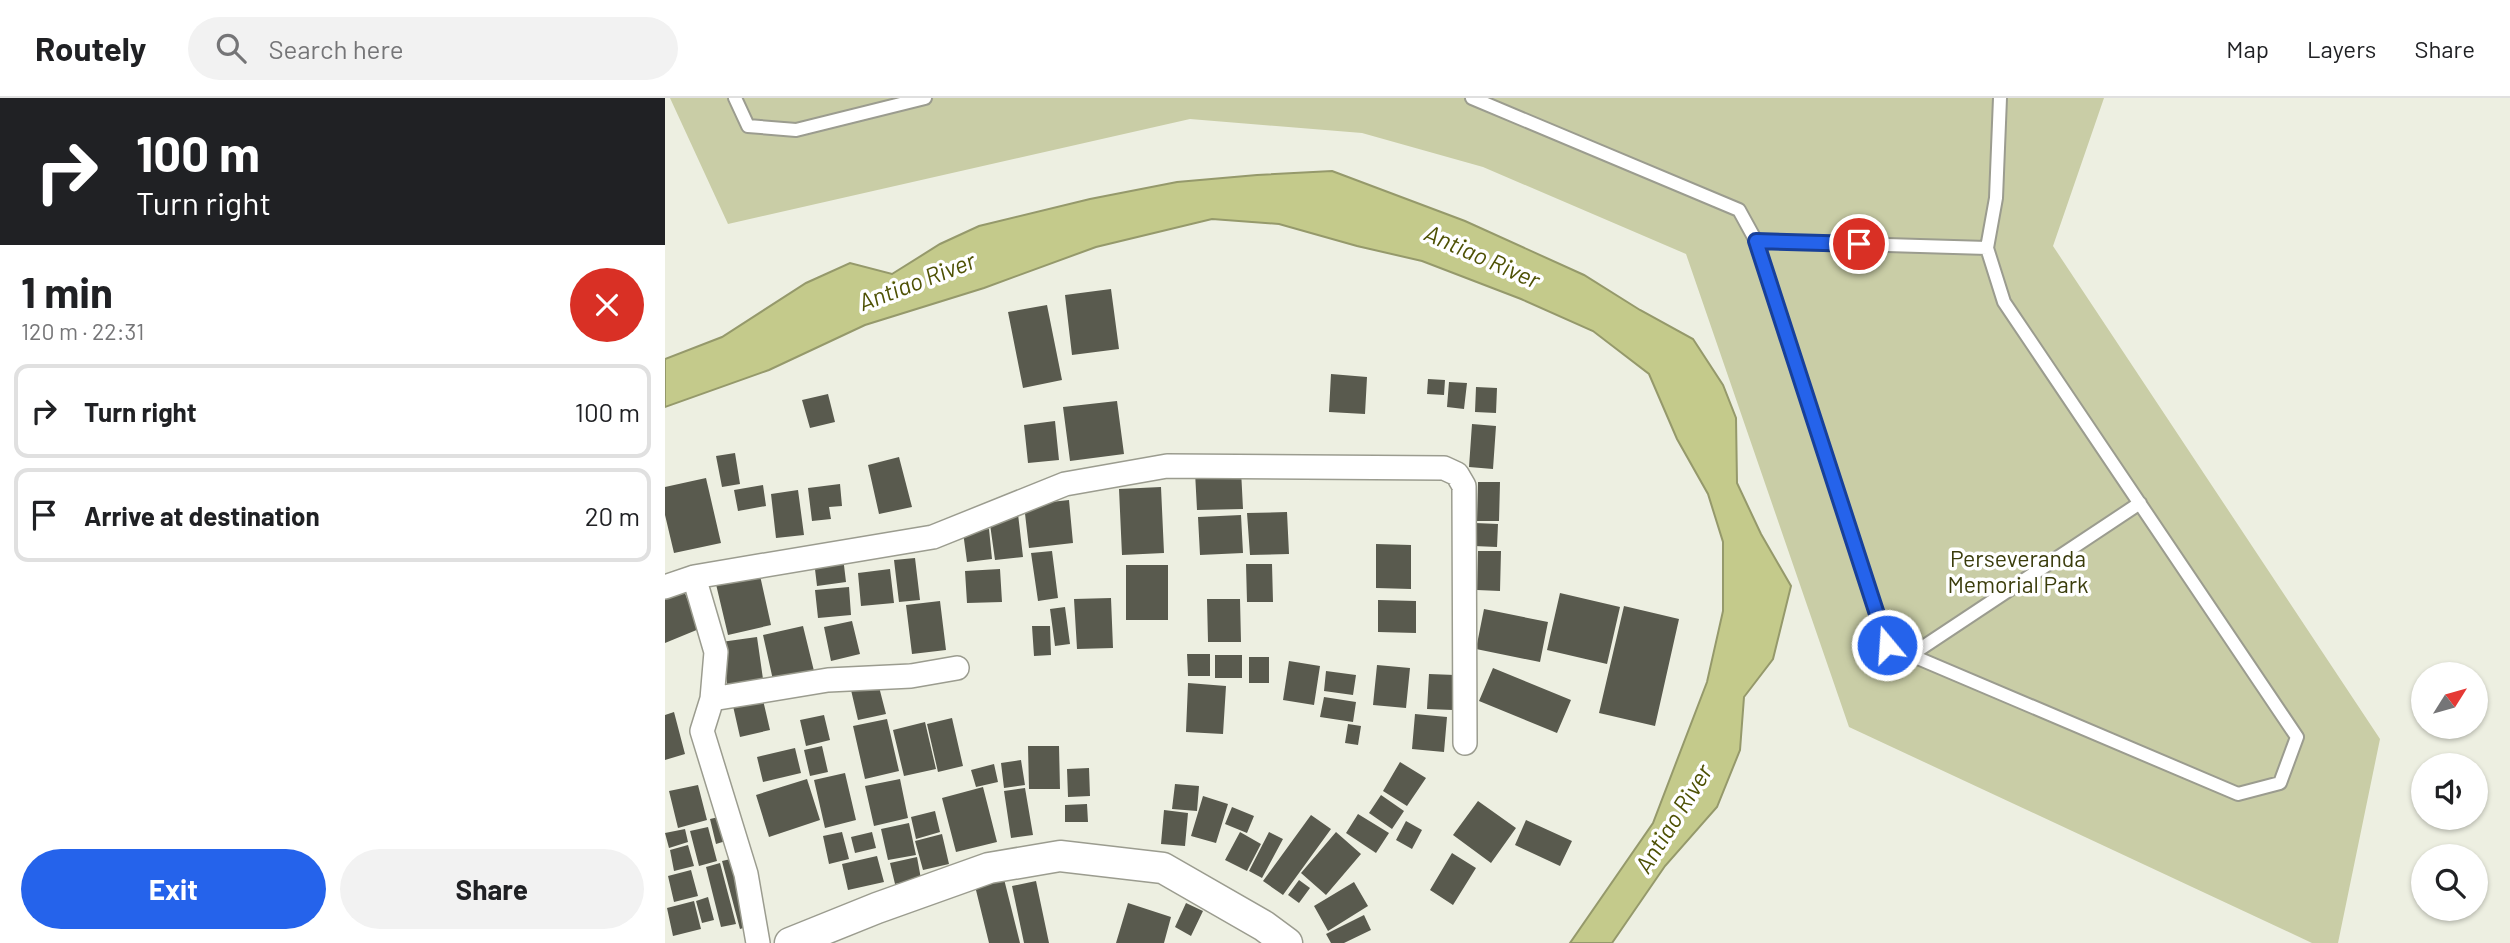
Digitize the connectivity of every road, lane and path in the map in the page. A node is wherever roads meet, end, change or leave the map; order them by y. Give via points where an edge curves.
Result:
1 (734, 98) edge
2 (923, 98) edge
3 (1472, 98) edge
4 (2000, 98) edge
5 (1756, 241) junction
6 (1987, 248) junction
7 (2140, 503) junction
8 (694, 577) junction
9 (665, 587) edge
10 (1910, 655) junction
11 (957, 668) dead end
12 (712, 699) junction
13 (1465, 743) dead end
14 (758, 943) edge
15 (790, 943) edge
16 (1287, 943) edge

1 - 2 lane via 748,125 796,130
3 - 5 lane via 1739,210
4 - 6 lane via 1996,198
5 - 6 lane
5 - 10 lane via 1887,645
6 - 7 lane via 2004,302
7 - 10 lane
7 - 10 lane via 2297,737 2280,783 2238,794
8 - 9 street
8 - 12 street via 716,652
8 - 13 street via 933,537 1065,484 1167,466 1444,468 1457,474 1464,486
11 - 12 street via 911,676 828,680
12 - 14 street via 702,731 746,874
15 - 16 street via 989,869 1060,856 1163,868

